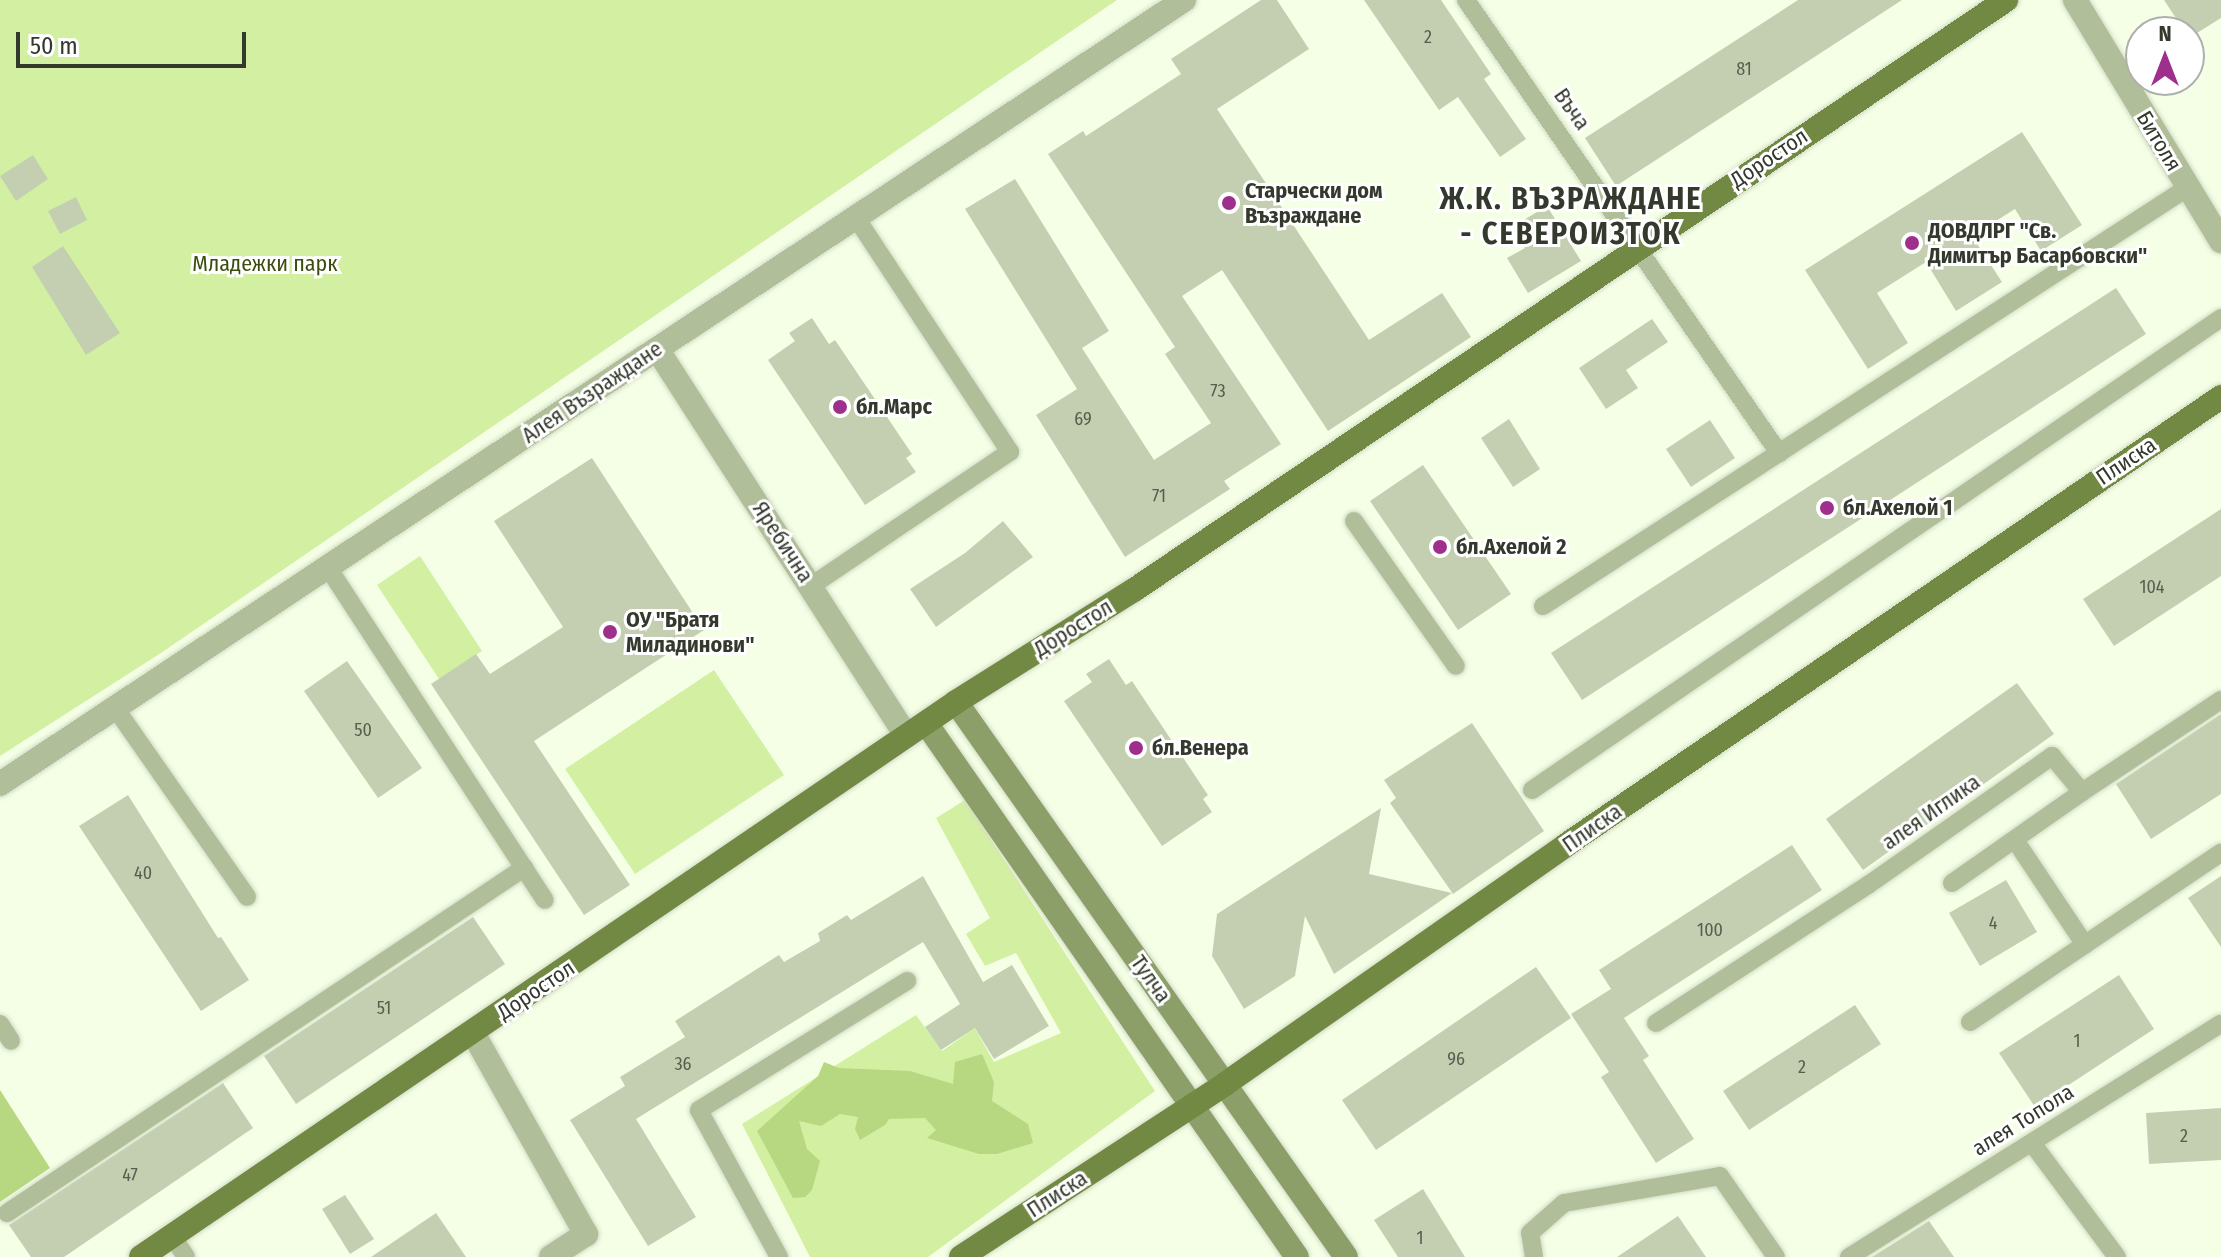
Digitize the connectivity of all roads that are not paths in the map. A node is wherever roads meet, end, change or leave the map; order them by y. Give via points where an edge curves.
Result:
1 (1184, 0) edge
2 (1466, 0) edge
3 (2006, 0) edge
4 (2075, 0) edge
5 (2187, 188) junction
6 (855, 216) junction
7 (2221, 241) edge
8 (1638, 246) junction
9 (2221, 318) edge
10 (657, 349) junction
11 (2221, 397) edge
12 (1779, 453) junction
13 (1354, 521) dead end
14 (329, 569) junction
15 (811, 586) junction
16 (1543, 606) dead end
17 (1456, 666) dead end
18 (2221, 700) edge
19 (956, 702) junction
20 (116, 709) junction
21 (916, 730) junction
22 (0, 784) edge
23 (1532, 790) dead end
24 (2082, 792) junction
25 (2015, 840) junction
26 (2221, 853) edge
27 (524, 868) junction
28 (1952, 883) dead end
29 (247, 897) dead end
30 (545, 900) dead end
31 (2085, 945) junction
32 (907, 981) dead end
33 (1970, 1022) dead end
34 (1656, 1023) dead end
35 (0, 1024) edge
36 (2221, 1024) edge
37 (473, 1033) junction
38 (11, 1041) dead end
39 (1225, 1084) junction
40 (1193, 1104) junction
41 (2032, 1143) junction
42 (7, 1213) dead end
43 (172, 1236) junction
44 (141, 1257) edge
45 (186, 1257) edge
46 (551, 1257) edge
47 (779, 1257) edge
48 (961, 1257) edge
49 (1297, 1257) edge
50 (1346, 1257) edge
51 (1534, 1257) edge
52 (1776, 1257) edge
53 (1849, 1257) edge
54 (2117, 1257) edge

1 - 6 street, Алея Възраждане
2 - 8 lane, Въча
3 - 8 main road, Доростол
4 - 5 street, Битоля
5 - 7 street, Битоля
5 - 12 lane
6 - 10 street, Алея Възраждане
6 - 15 lane via 1010,452
8 - 12 lane, Въча
8 - 19 main road, Доростол via 1134,590
9 - 23 lane
10 - 14 street, Алея Възраждане
10 - 15 street, Яребична
11 - 39 main road, Плиска
12 - 16 lane
13 - 17 lane
14 - 20 street, Алея Възраждане
14 - 27 lane
15 - 21 street, Яребична
18 - 24 lane
19 - 21 main road, Доростол
19 - 39 main road, Тулча
20 - 22 street, Алея Възраждане
20 - 29 lane
21 - 37 main road, Доростол
21 - 40 main road, Тулча
24 - 25 lane
24 - 34 lane, алея Иглика via 2052,756 1868,885
25 - 28 lane
25 - 31 lane
26 - 31 lane
27 - 30 lane
27 - 42 lane
31 - 33 lane
32 - 47 lane via 699,1110
35 - 38 lane
36 - 41 lane, алея Топола
37 - 43 main road, Доростол
37 - 46 street via 586,1234
39 - 40 main road, Плиска
39 - 50 main road, Тулча
40 - 48 main road, Плиска
40 - 49 main road, Тулча
41 - 53 lane, алея Топола
41 - 54 lane
43 - 44 main road, Доростол
43 - 45 lane
51 - 52 lane via 1530,1233 1564,1203 1720,1176

